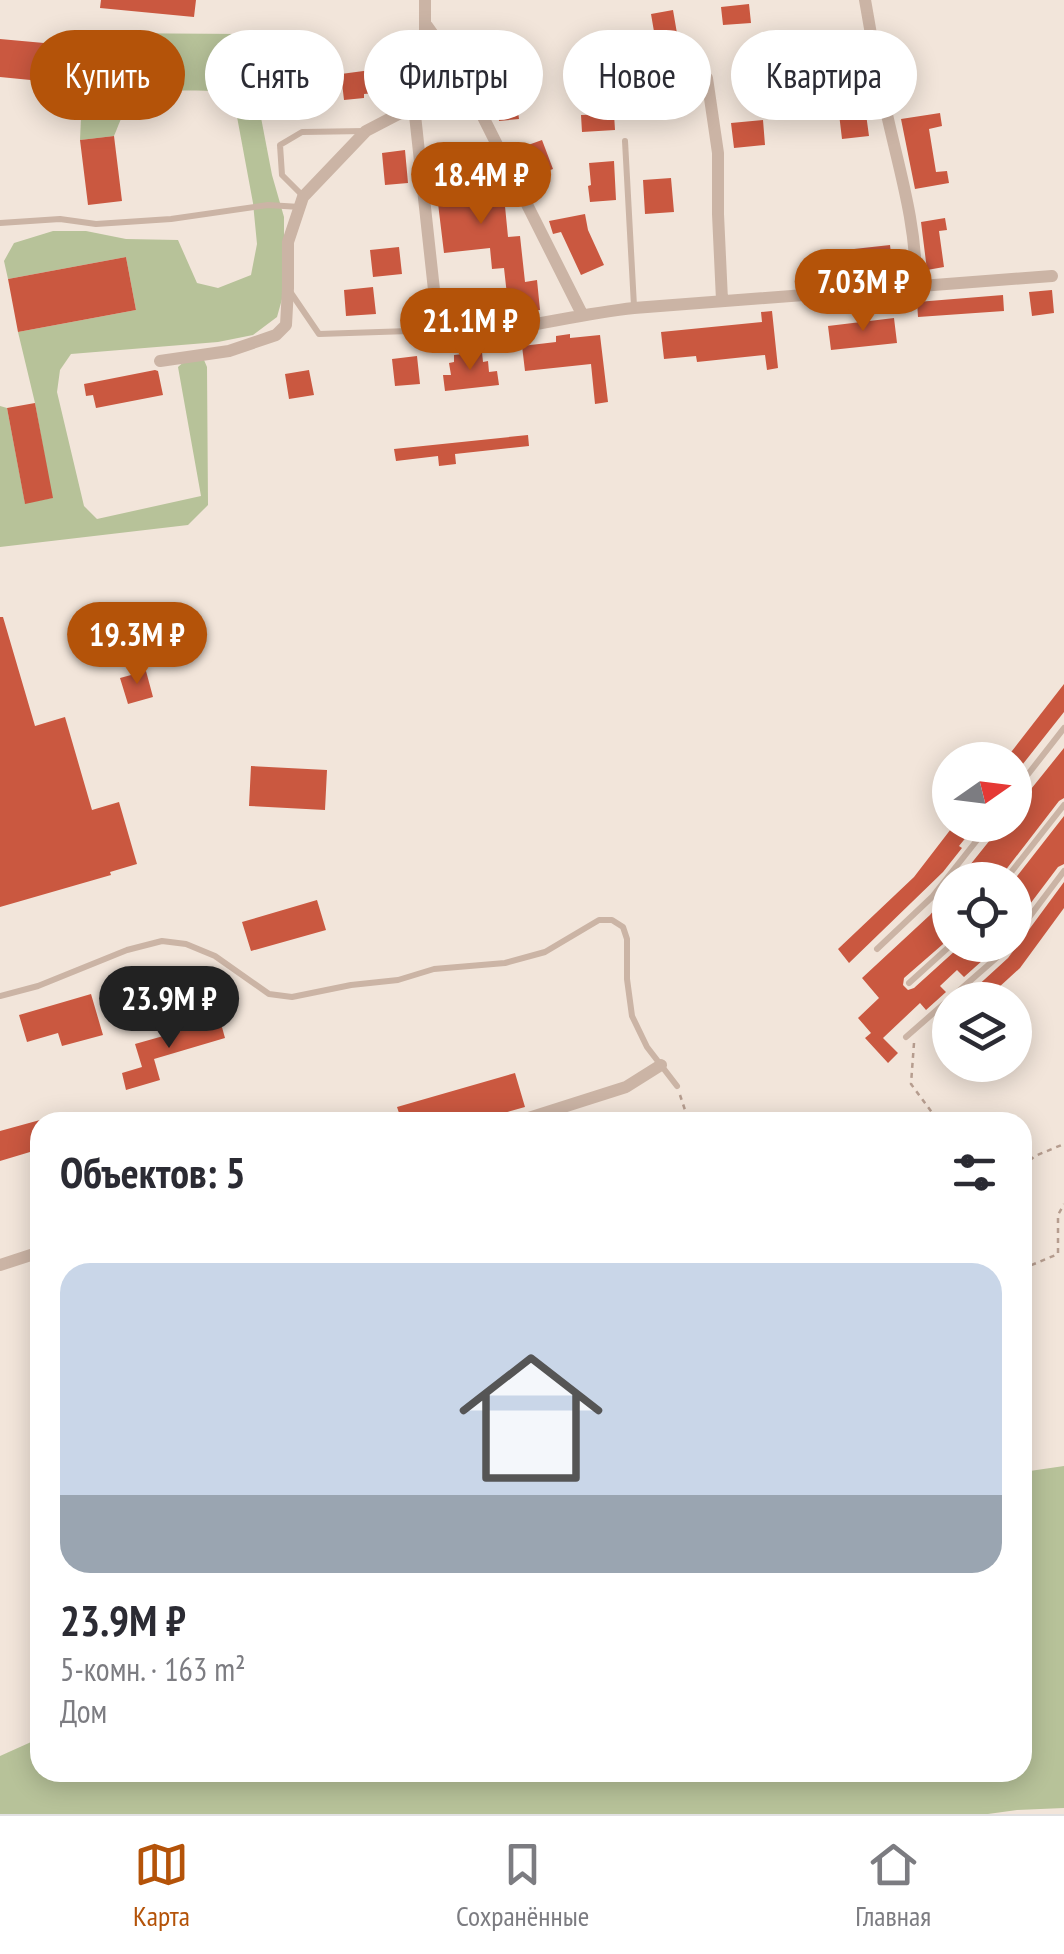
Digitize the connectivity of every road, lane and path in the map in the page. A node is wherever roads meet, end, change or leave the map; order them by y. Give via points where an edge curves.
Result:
1 (425, 0) edge
2 (865, 0) edge
3 (426, 24) junction
4 (426, 30) edge
5 (711, 105) edge
6 (386, 120) edge
7 (416, 120) edge
8 (366, 130) junction
9 (626, 141) dead end
10 (302, 202) junction
11 (0, 223) edge
12 (1052, 276) dead end
13 (916, 286) junction
14 (288, 288) junction
15 (722, 300) junction
16 (634, 308) junction
17 (582, 314) junction
18 (439, 336) junction
19 (160, 361) dead end
20 (1064, 728) edge
21 (1032, 769) edge
22 (1064, 805) edge
23 (975, 842) edge
24 (1018, 862) edge
25 (1064, 871) edge
26 (1032, 913) edge
27 (877, 949) dead end
28 (932, 962) edge
29 (992, 962) edge
30 (909, 983) dead end
31 (0, 996) edge
32 (915, 1029) junction
33 (906, 1037) dead end
34 (661, 1065) junction
35 (677, 1086) joint
36 (547, 1112) edge
37 (686, 1112) edge
38 (932, 1112) edge
39 (1064, 1144) edge
40 (1032, 1158) edge
41 (1064, 1204) edge
42 (30, 1256) edge
43 (1032, 1265) edge
44 (0, 1266) edge

1 - 3 street
2 - 13 street via 908,202
3 - 4 street
3 - 17 street via 462,75
5 - 15 street
6 - 8 street
7 - 18 street
8 - 10 street
8 - 10 lane via 302,132 280,146 282,175
9 - 16 lane
10 - 11 lane via 171,219
10 - 14 street via 288,242
12 - 13 street
13 - 15 street
14 - 18 lane via 320,334
14 - 19 street via 286,325 276,335 228,351
15 - 16 street
16 - 17 street
17 - 18 street
20 - 21 lane
22 - 24 lane
23 - 27 lane via 932,898
25 - 26 lane
28 - 30 lane
29 - 32 lane
31 - 34 lane via 162,941 216,956 269,994 292,997 434,969 505,963 546,952 599,920 612,920 627,939 632,1016
32 - 33 lane
32 - 38 path via 911,1084
34 - 35 lane
34 - 36 street via 626,1087
35 - 37 path
39 - 40 path
41 - 43 path via 1058,1254
42 - 44 street

